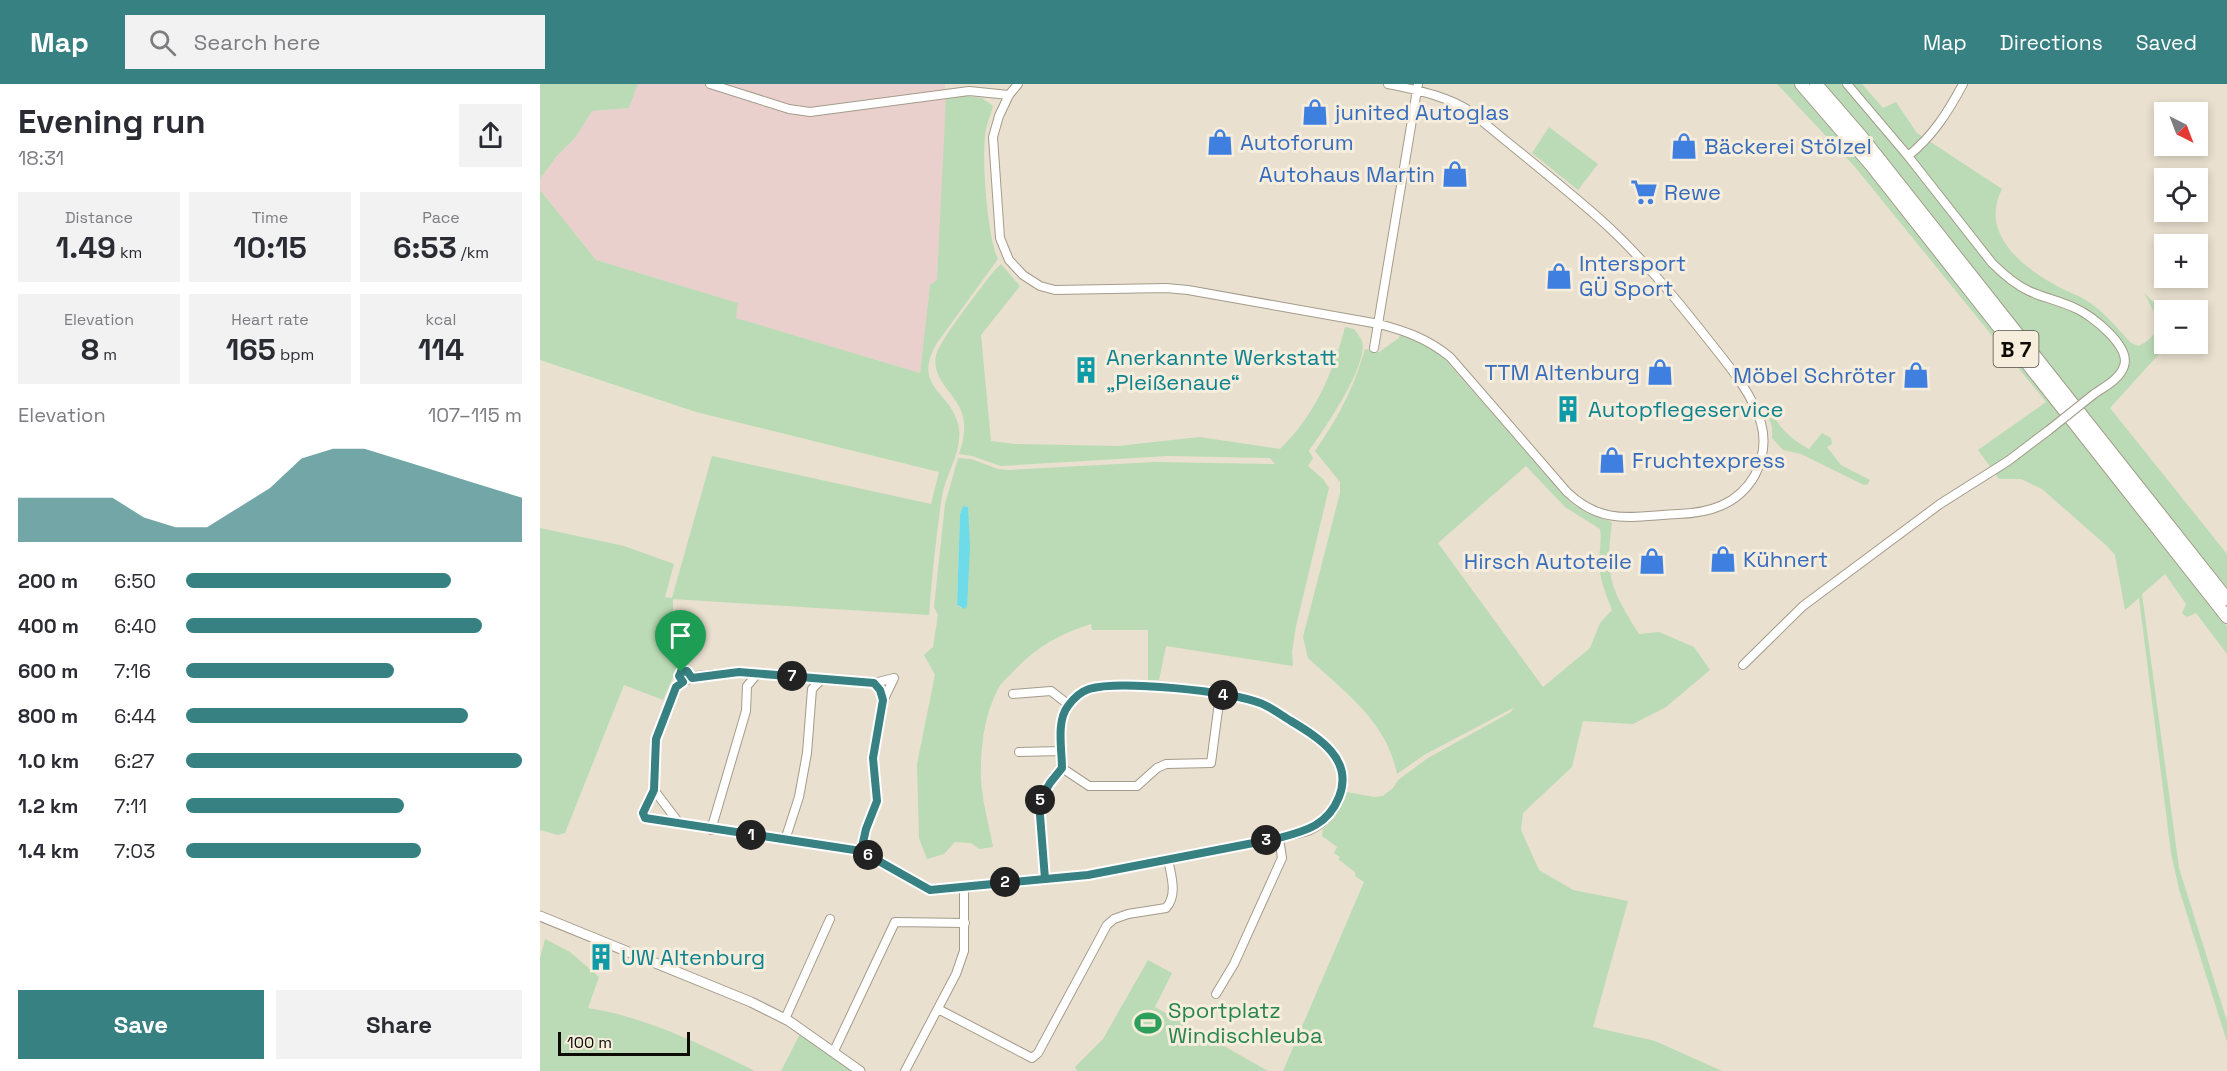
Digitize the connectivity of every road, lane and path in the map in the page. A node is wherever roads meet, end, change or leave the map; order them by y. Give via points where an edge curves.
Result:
1 (710, 84) edge
2 (1018, 84) edge
3 (1388, 84) edge
4 (1801, 84) edge
5 (1816, 84) edge
6 (1847, 84) edge
7 (1963, 84) edge
8 (720, 86) edge
9 (1418, 87) edge
10 (1009, 95) junction
11 (1908, 156) junction
12 (1379, 324) junction
13 (1374, 348) dead end
14 (2227, 599) edge
15 (2227, 617) edge
16 (1743, 665) dead end
17 (739, 672) junction
18 (758, 673) junction
19 (804, 676) junction
20 (823, 678) junction
21 (874, 683) junction
22 (747, 686) junction
23 (812, 689) junction
24 (1013, 694) dead end
25 (1220, 695) junction
26 (883, 700) junction
27 (1069, 705) junction
28 (1062, 751) junction
29 (1019, 752) dead end
30 (1062, 768) junction
31 (654, 790) junction
32 (679, 823) junction
33 (711, 830) junction
34 (1279, 838) junction
35 (785, 840) junction
36 (861, 851) junction
37 (1168, 859) junction
38 (1045, 879) junction
39 (964, 886) junction
40 (540, 916) edge
41 (830, 919) dead end
42 (965, 923) junction
43 (1216, 994) dead end
44 (938, 1009) junction
45 (785, 1019) junction
46 (834, 1051) junction
47 (860, 1071) edge
48 (905, 1071) edge

1 - 8 street
2 - 10 street
3 - 9 street
4 - 15 highway, B 7 via 1871,165
5 - 14 highway, B 7 via 1862,136
6 - 11 street
7 - 11 street via 1926,142
8 - 10 street via 789,110 810,112 969,91
9 - 12 street
9 - 12 street via 1472,112 1602,221 1639,259 1721,356 1754,406 1764,441 1758,468 1737,497 1707,512 1618,517 1590,511 1567,492 1450,357 1415,334
10 - 12 street via 993,137 1000,238 1010,260 1040,286 1055,290 1188,290
11 - 16 street, bridge via 2005,276 2031,292 2078,309 2115,339 2124,352 2124,368 2112,382 2008,461 1940,504 1803,606
12 - 13 street
17 - 18 street
17 - 22 street
17 - 31 street via 694,677 676,687 656,739
18 - 19 street
18 - 22 street
19 - 20 street
19 - 23 street
20 - 21 street
20 - 23 street
21 - 26 street
21 - 26 street via 894,678
22 - 33 street via 746,711
23 - 35 street via 807,753
24 - 27 street via 1051,691
25 - 27 street via 1166,687 1099,687 1086,690
25 - 30 street via 1210,763 1166,764 1137,786 1089,786
25 - 34 street via 1262,703 1319,738 1338,760 1343,773 1342,789 1332,812 1310,830
26 - 36 street via 873,758 877,801
27 - 28 street via 1062,720
28 - 29 street
28 - 30 street
30 - 38 street via 1039,802
31 - 32 street
31 - 32 street via 643,813 645,818
32 - 33 street
33 - 35 street
34 - 37 street
34 - 43 street via 1282,858 1234,964
35 - 36 street
36 - 39 street via 930,890
37 - 38 street
37 - 44 street via 1174,896 1171,903 1166,908 1114,919 1107,925 1032,1058
38 - 39 street
39 - 42 street
40 - 45 street
41 - 45 street
42 - 44 street via 964,951
42 - 46 street via 895,922
44 - 48 street
45 - 46 street
46 - 47 street

